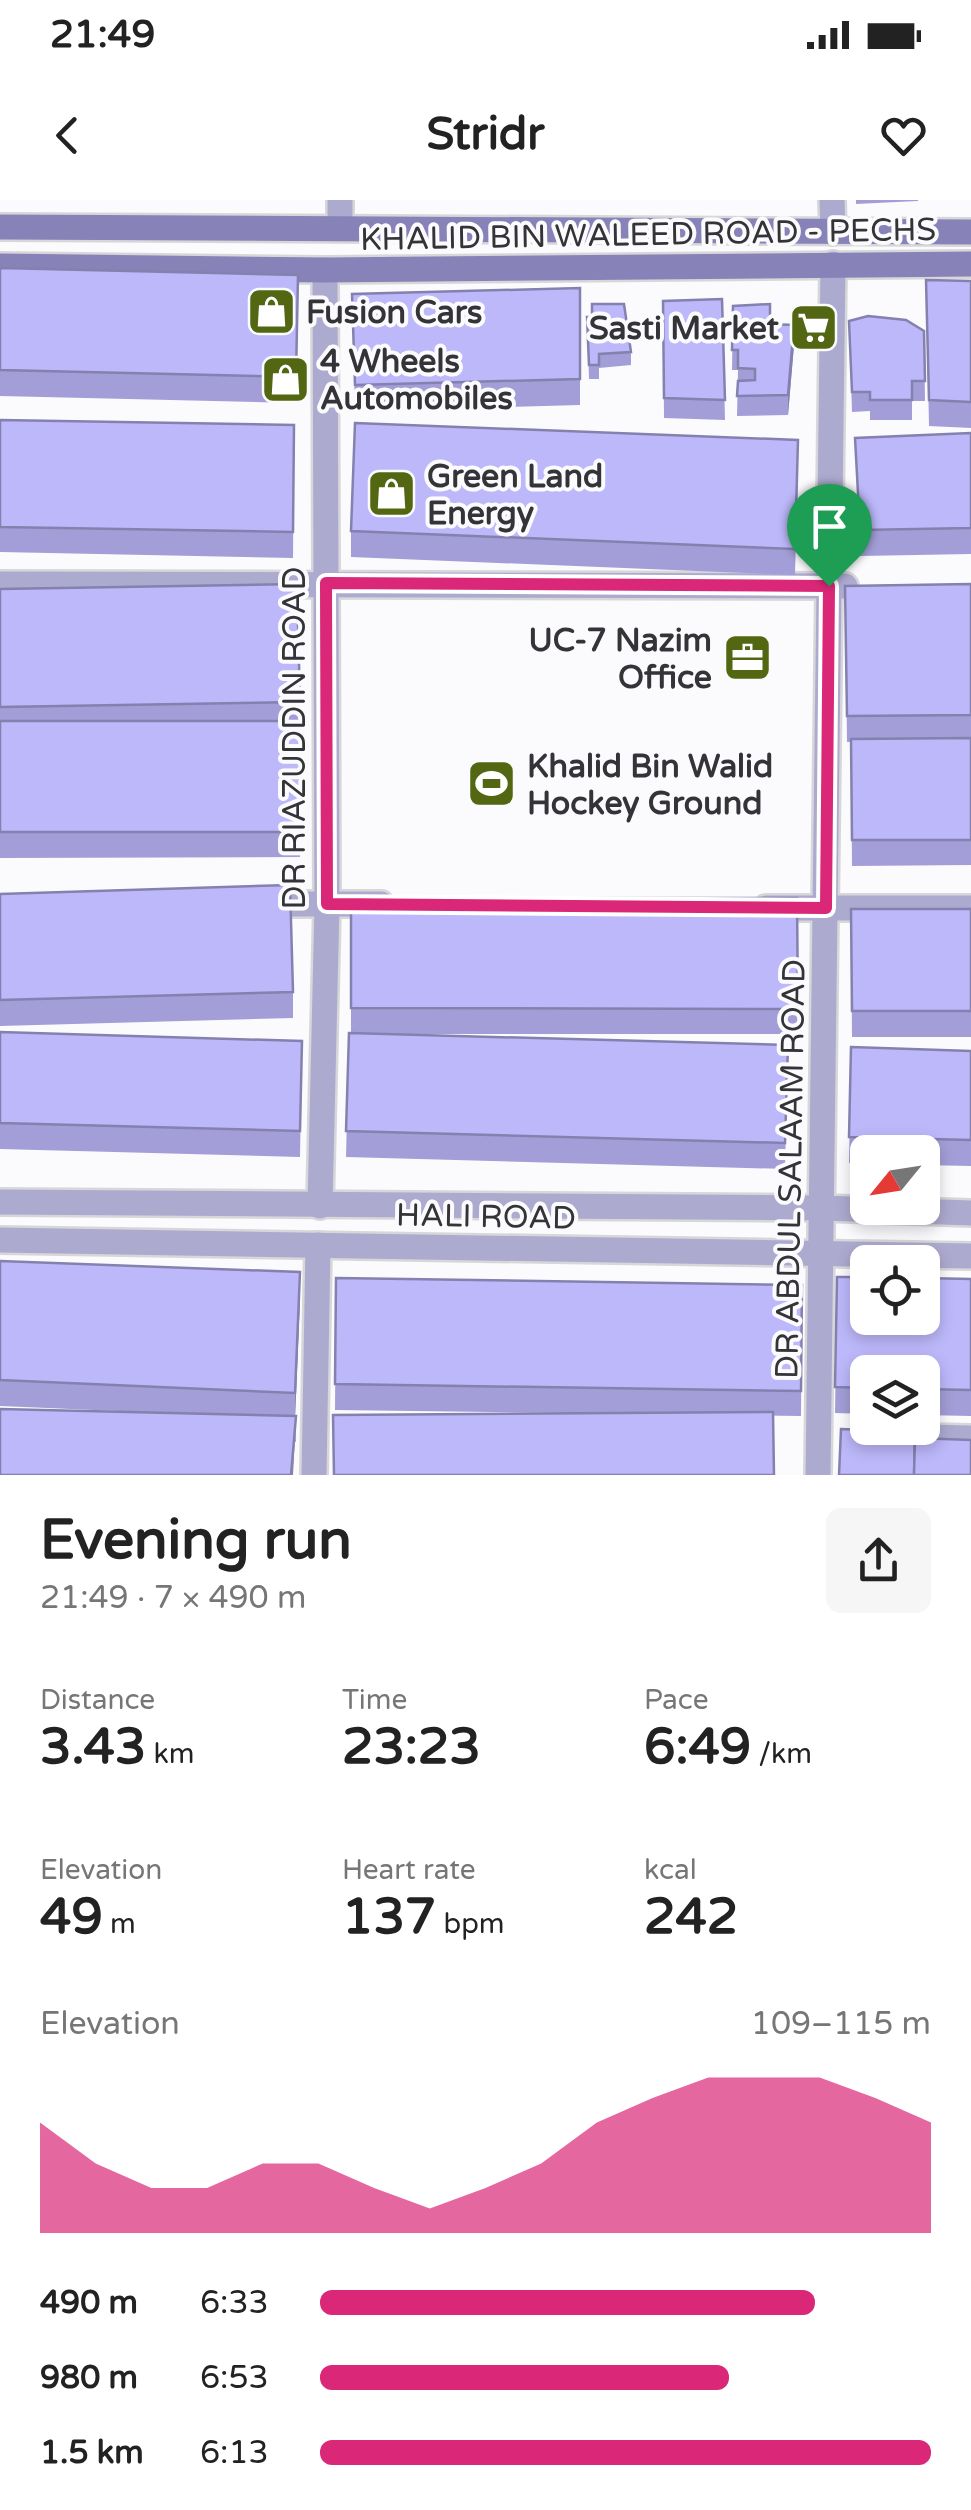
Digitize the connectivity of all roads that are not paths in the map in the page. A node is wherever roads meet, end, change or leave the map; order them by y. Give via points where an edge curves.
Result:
1 (340, 200) edge
2 (832, 200) edge
3 (0, 227) edge
4 (340, 228) junction
5 (833, 232) junction
6 (971, 232) edge
7 (833, 264) junction
8 (971, 264) edge
9 (0, 266) edge
10 (325, 270) junction
11 (326, 583) junction
12 (0, 584) edge
13 (829, 586) junction
14 (864, 586) edge
15 (231, 904) edge
16 (327, 904) junction
17 (407, 904) edge
18 (746, 908) edge
19 (826, 908) junction
20 (971, 908) edge
21 (0, 1202) edge
22 (324, 1206) junction
23 (822, 1208) junction
24 (971, 1213) edge
25 (0, 1240) edge
26 (322, 1245) junction
27 (821, 1254) junction
28 (971, 1256) edge
29 (838, 1436) junction
30 (971, 1438) edge
31 (314, 1475) edge
32 (818, 1475) edge

1 - 4 street
2 - 5 street
3 - 4 main road, KHALID BIN WALEED ROAD - PECHS
4 - 5 main road, KHALID BIN WALEED ROAD - PECHS
5 - 6 main road, KHALID BIN WALEED ROAD - PECHS
7 - 8 main road, KHALID BIN WALEED ROAD - PECHS
7 - 10 main road, KHALID BIN WALEED ROAD - PECHS
7 - 13 street, DR ABDUL SALAAM ROAD
9 - 10 main road, KHALID BIN WALEED ROAD - PECHS
10 - 11 street, DR RIAZUDDIN ROAD
11 - 12 street
11 - 13 street
11 - 16 street, DR RIAZUDDIN ROAD
13 - 14 street
13 - 19 street, DR ABDUL SALAAM ROAD
15 - 16 street
16 - 17 street
16 - 22 street, DR RIAZUDDIN ROAD
18 - 19 street
19 - 20 street
19 - 23 street, DR ABDUL SALAAM ROAD
21 - 22 street, HALI ROAD
22 - 23 street, HALI ROAD
22 - 26 street
22 - 26 street
23 - 24 street, HALI ROAD
23 - 27 street, DR ABDUL SALAAM ROAD
25 - 26 street, HALI ROAD
26 - 27 street, HALI ROAD
26 - 31 street
27 - 28 street, HALI ROAD
27 - 29 street, DR ABDUL SALAAM ROAD
29 - 30 street
29 - 32 street, DR ABDUL SALAAM ROAD

